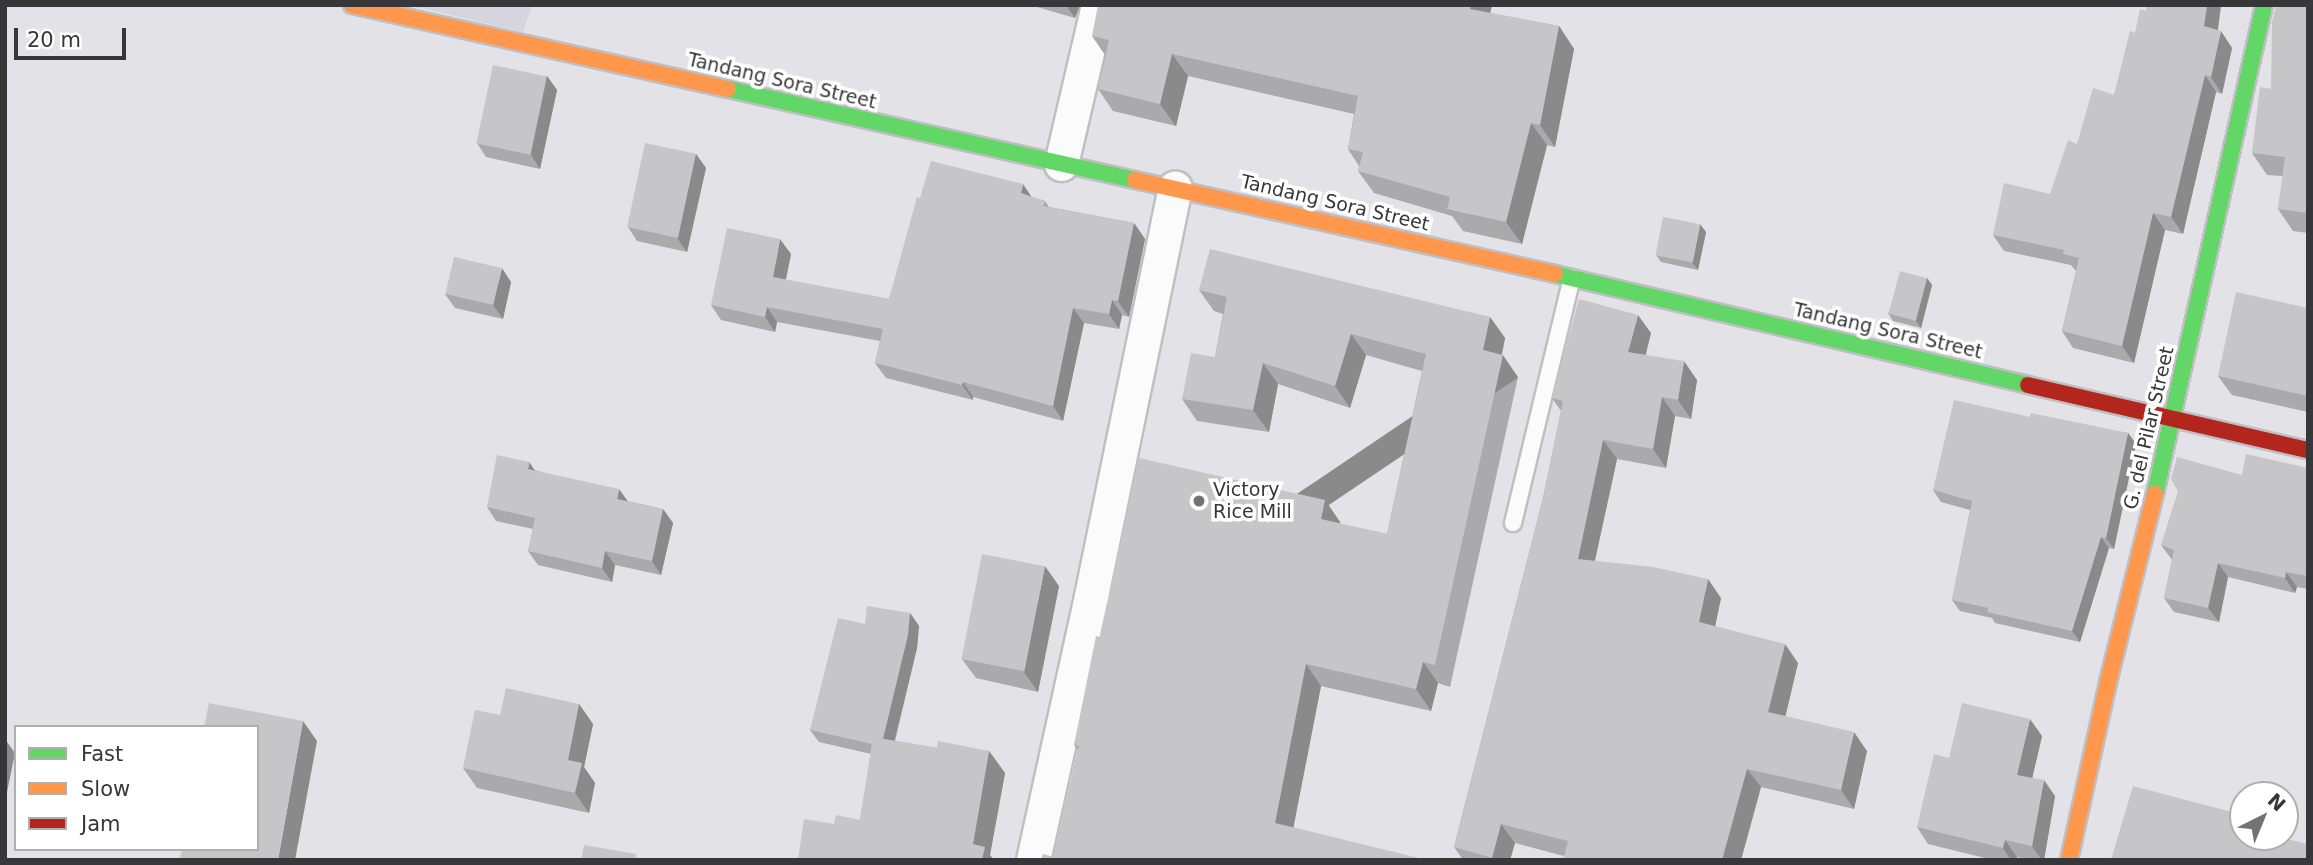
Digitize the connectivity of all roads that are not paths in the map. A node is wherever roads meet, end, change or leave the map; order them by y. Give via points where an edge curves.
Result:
1 (352, 5) edge
2 (455, 5) edge
3 (1098, 5) edge
4 (2264, 5) edge
5 (451, 28) junction
6 (1061, 164) junction
7 (1175, 188) junction
8 (1572, 278) junction
9 (2174, 420) junction
10 (2308, 450) edge
11 (1513, 523) dead end
12 (1033, 860) edge
13 (2069, 860) edge

1 - 5 street, Tandang Sora Street
2 - 5 lane
3 - 6 street
4 - 9 street, G. del Pilar Street
5 - 6 street, Tandang Sora Street
6 - 7 street, Tandang Sora Street
7 - 8 street, Tandang Sora Street
7 - 12 street
8 - 9 street, Tandang Sora Street
8 - 11 lane
9 - 10 street, Tandang Sora Street
9 - 13 street, G. del Pilar Street

